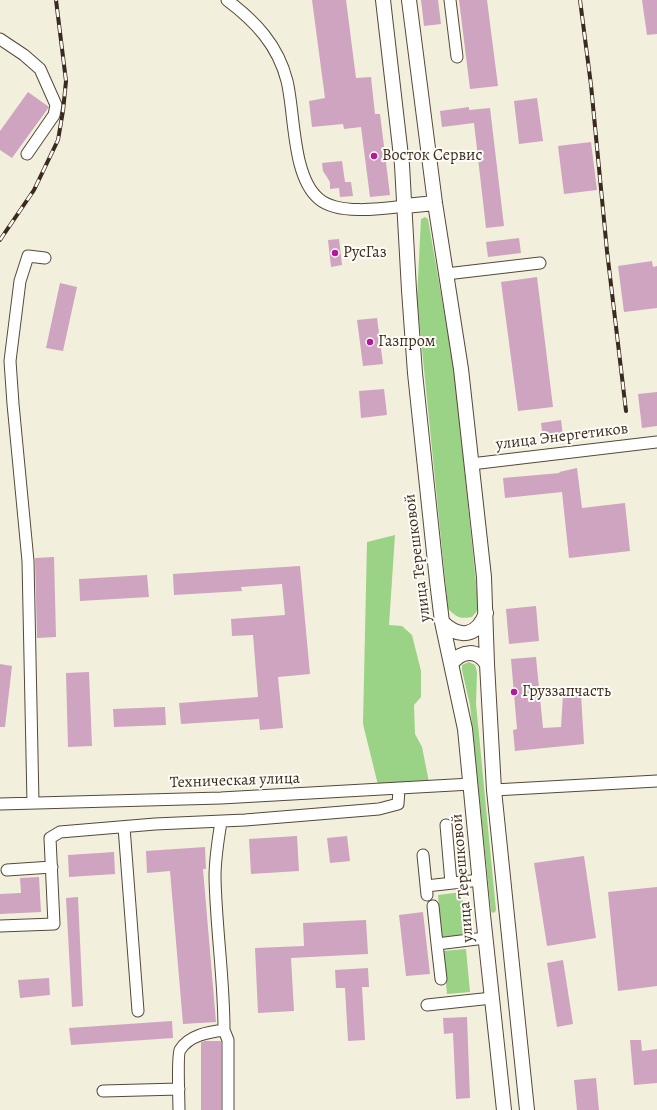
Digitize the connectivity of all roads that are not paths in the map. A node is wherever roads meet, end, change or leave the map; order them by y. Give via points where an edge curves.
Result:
1 (227, 0) edge
2 (383, 0) edge
3 (409, 0) edge
4 (450, 0) edge
5 (0, 39) edge
6 (457, 57) dead end
7 (27, 154) dead end
8 (435, 203) junction
9 (405, 206) junction
10 (44, 258) dead end
11 (540, 263) dead end
12 (446, 274) junction
13 (657, 442) edge
14 (471, 464) junction
15 (486, 613) junction
16 (442, 622) junction
17 (451, 664) junction
18 (487, 664) junction
19 (657, 781) edge
20 (471, 784) junction
21 (399, 788) junction
22 (378, 790) junction
23 (494, 790) junction
24 (33, 803) junction
25 (0, 804) edge
26 (379, 809) junction
27 (221, 822) junction
28 (446, 825) dead end
29 (124, 827) junction
30 (423, 855) dead end
31 (52, 868) junction
32 (8, 870) dead end
33 (480, 880) junction
34 (451, 884) junction
35 (433, 906) dead end
36 (506, 913) junction
37 (483, 915) junction
38 (0, 926) edge
39 (485, 938) junction
40 (437, 944) junction
41 (441, 979) dead end
42 (492, 998) junction
43 (427, 1005) dead end
44 (138, 1011) dead end
45 (224, 1030) junction
46 (179, 1089) junction
47 (102, 1091) dead end
48 (179, 1110) edge
49 (228, 1110) edge
50 (504, 1110) edge
51 (527, 1110) edge

1 - 9 street via 247,15 264,34 277,55 287,80 302,176 312,192 327,204 346,209 372,210
2 - 9 main road, улица Терешковой
3 - 8 main road
4 - 6 street
5 - 7 street via 40,69 56,105 54,115
8 - 9 main road
8 - 12 main road
9 - 16 main road, улица Терешковой via 415,373
10 - 24 street via 28,256 20,281 10,361 28,561
11 - 12 street
12 - 14 main road via 461,369
13 - 14 street, улица Энергетиков
14 - 15 main road
15 - 16 main road via 478,627 464,633 449,629
15 - 18 main road
16 - 17 main road, улица Терешковой
17 - 18 main road via 463,654 471,653 478,654
17 - 20 main road, улица Терешковой via 465,729
18 - 23 main road
19 - 23 street
20 - 21 street, Техническая улица
20 - 33 main road, улица Терешковой
21 - 22 street, Техническая улица
21 - 26 street via 398,804
22 - 24 street, Техническая улица via 221,798
22 - 26 street
23 - 36 main road
24 - 25 street, Техническая улица
26 - 27 street
27 - 29 street
27 - 45 street via 215,875
28 - 34 street
29 - 31 street via 60,832 50,838
29 - 44 street
30 - 34 street via 426,890
31 - 32 street
31 - 38 street via 54,924
33 - 34 street
33 - 37 main road, улица Терешковой
35 - 40 street
36 - 37 main road via 494,920
36 - 51 main road
37 - 39 main road, улица Терешковой
39 - 40 street
39 - 42 main road, улица Терешковой
40 - 41 street
42 - 43 street
42 - 50 main road, улица Терешковой
45 - 46 street via 202,1034 185,1044 179,1051
45 - 49 street via 228,1040
46 - 47 street
46 - 48 street

